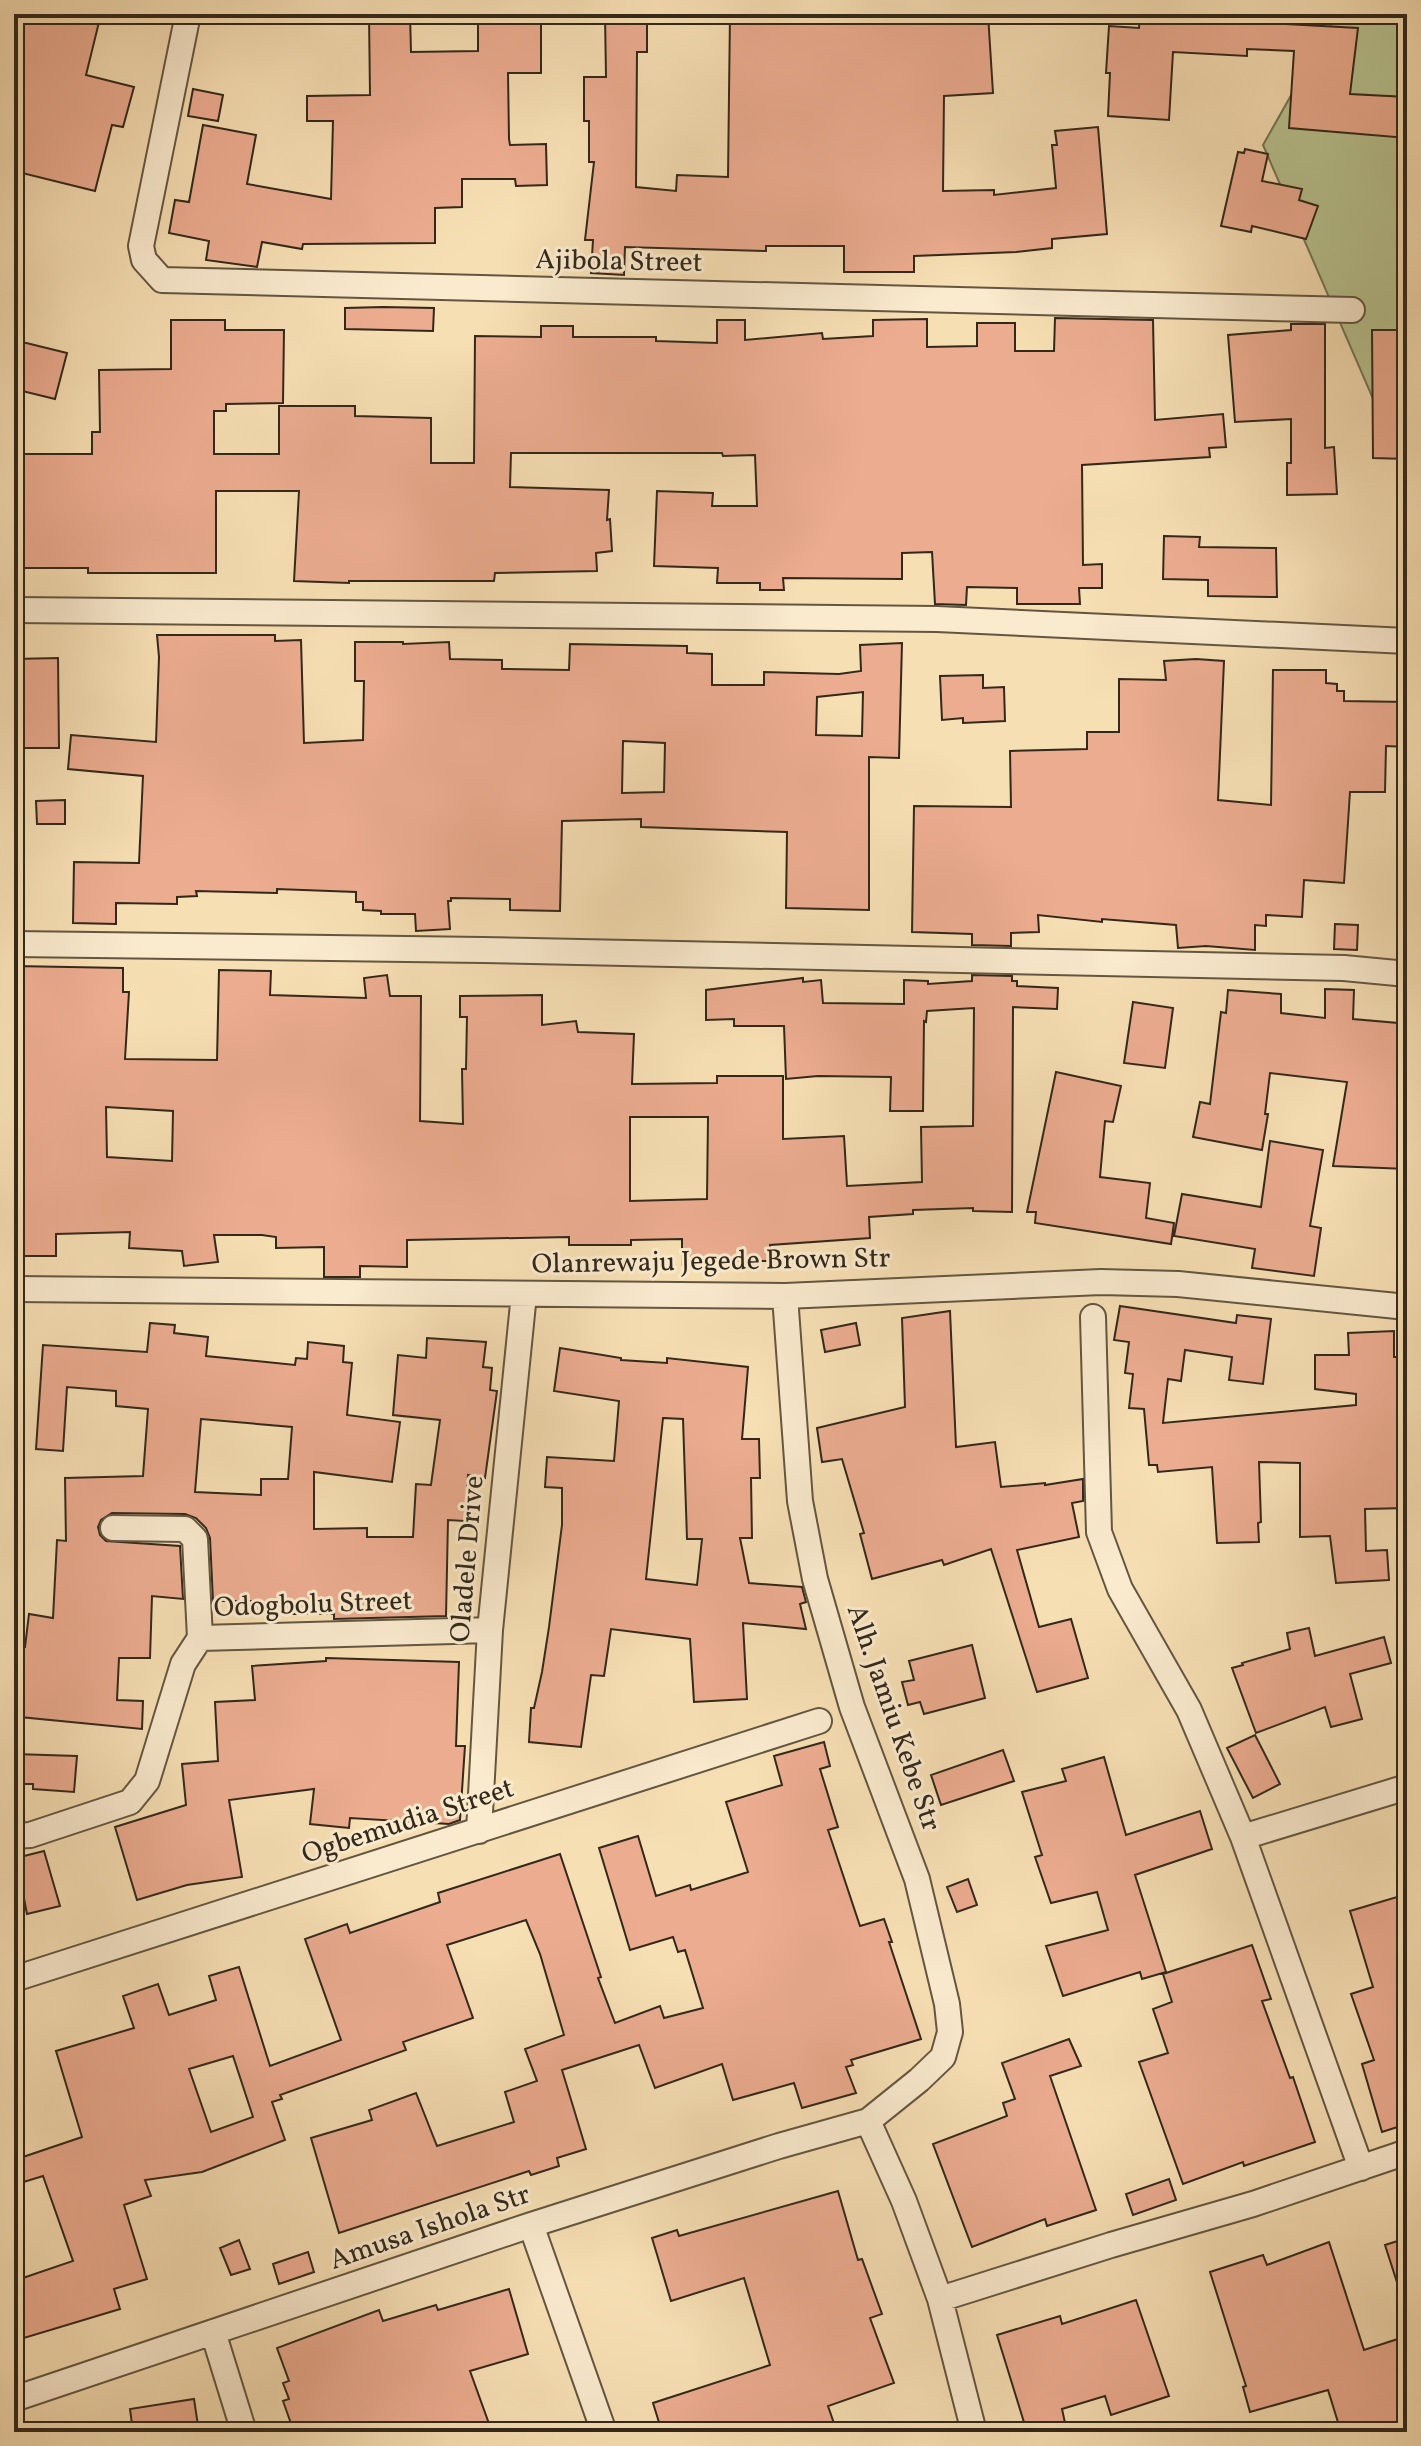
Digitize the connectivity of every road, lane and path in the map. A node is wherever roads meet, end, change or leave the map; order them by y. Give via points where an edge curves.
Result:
1 (188, 14) edge
2 (1352, 310) dead end
3 (14, 610) edge
4 (1407, 641) edge
5 (14, 944) edge
6 (1407, 974) edge
7 (14, 1289) edge
8 (524, 1294) junction
9 (785, 1296) junction
10 (1407, 1307) edge
11 (1093, 1317) dead end
12 (113, 1528) dead end
13 (490, 1630) junction
14 (200, 1638) junction
15 (819, 1721) dead end
16 (1407, 1787) edge
17 (479, 1831) junction
18 (14, 1836) edge
19 (1243, 1837) junction
20 (14, 1979) edge
21 (868, 2121) junction
22 (1407, 2152) edge
23 (1361, 2168) junction
24 (531, 2225) junction
25 (940, 2299) junction
26 (213, 2332) junction
27 (14, 2399) edge
28 (244, 2432) edge
29 (604, 2432) edge
30 (974, 2432) edge

1 - 2 street, Ajibola Street via 141,246 144,260 162,280
3 - 4 street via 937,619
5 - 6 street via 1328,968
7 - 8 street, Olanrewaju Jegede Brown Str
8 - 9 street, Olanrewaju Jegede Brown Str
8 - 13 street, Oladele Drive
9 - 10 street, Olanrewaju Jegede Brown Str via 1101,1282 1178,1284
9 - 21 street, Alh. Jamiu Kebe Str via 800,1501 815,1579 852,1707 917,1879 950,2032 943,2057
11 - 19 street via 1099,1532 1120,1589 1189,1710
12 - 14 street via 185,1529 195,1539
13 - 14 street, Odogbolu Street
13 - 17 street, Oladele Drive
14 - 18 street, Odogbolu Street via 183,1664 147,1781 130,1802
15 - 17 street, Ogbemudia Street
16 - 19 street
17 - 20 street, Ogbemudia Street
19 - 23 street
21 - 24 street, Amusa Ishola Str
21 - 25 street
22 - 23 street
23 - 25 street
24 - 26 street, Amusa Ishola Str
24 - 29 street
25 - 30 street
26 - 27 street, Amusa Ishola Str
26 - 28 street

